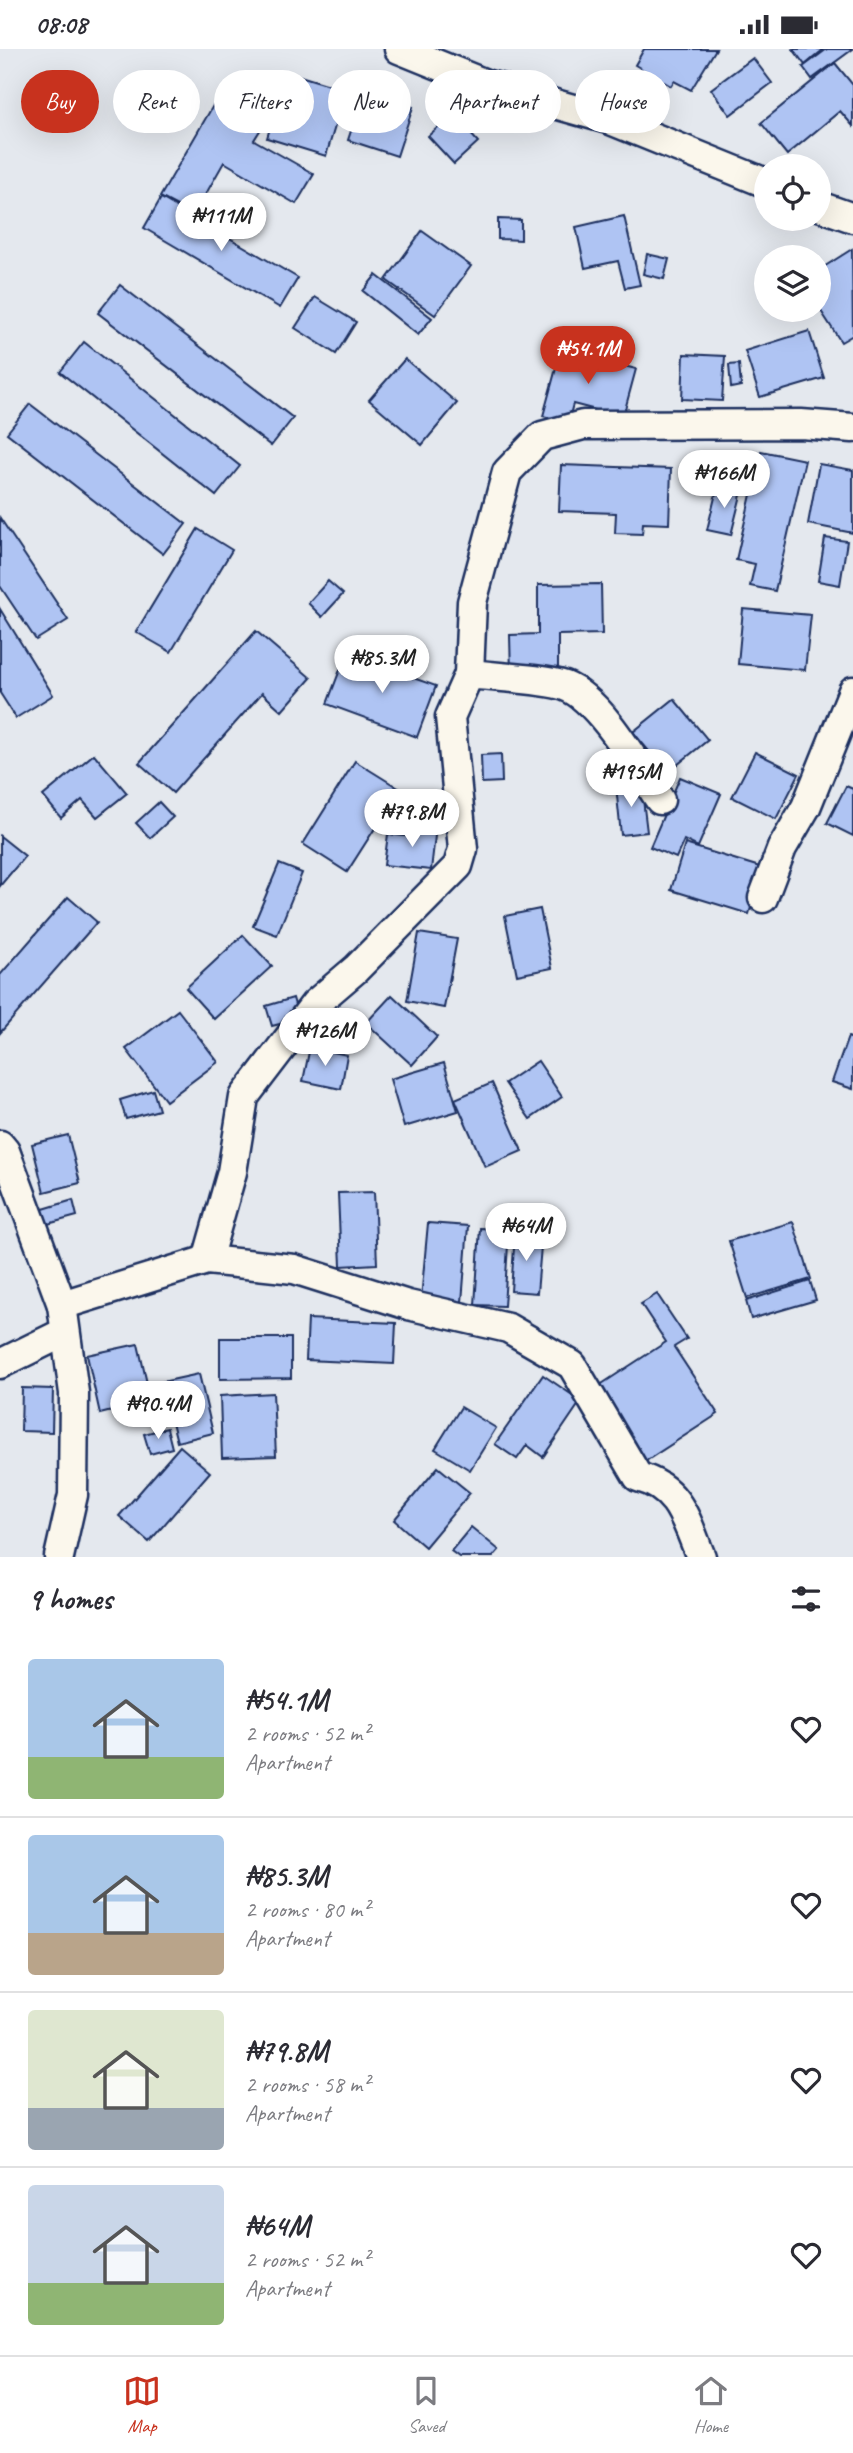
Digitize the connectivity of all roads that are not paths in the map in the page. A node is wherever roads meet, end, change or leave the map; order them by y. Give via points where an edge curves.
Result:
1 (399, 49) edge
2 (754, 178) edge
3 (831, 210) edge
4 (853, 218) edge
5 (853, 428) edge
6 (469, 674) junction
7 (853, 691) edge
8 (660, 800) dead end
9 (763, 898) dead end
10 (0, 1145) edge
11 (207, 1260) junction
12 (64, 1318) junction
13 (0, 1364) edge
14 (59, 1557) edge
15 (701, 1557) edge

1 - 2 street via 488,85 608,119
3 - 4 street
5 - 6 street via 583,425 542,436 507,472 472,602
6 - 8 street via 565,686 592,703
6 - 11 street via 450,717 464,849 458,866 315,1004 244,1097 232,1173
7 - 9 street
10 - 12 street
11 - 12 street
11 - 15 street via 294,1269 408,1305 508,1328 562,1358 572,1365 638,1477 671,1492
12 - 13 street
12 - 14 street via 74,1393 73,1495

